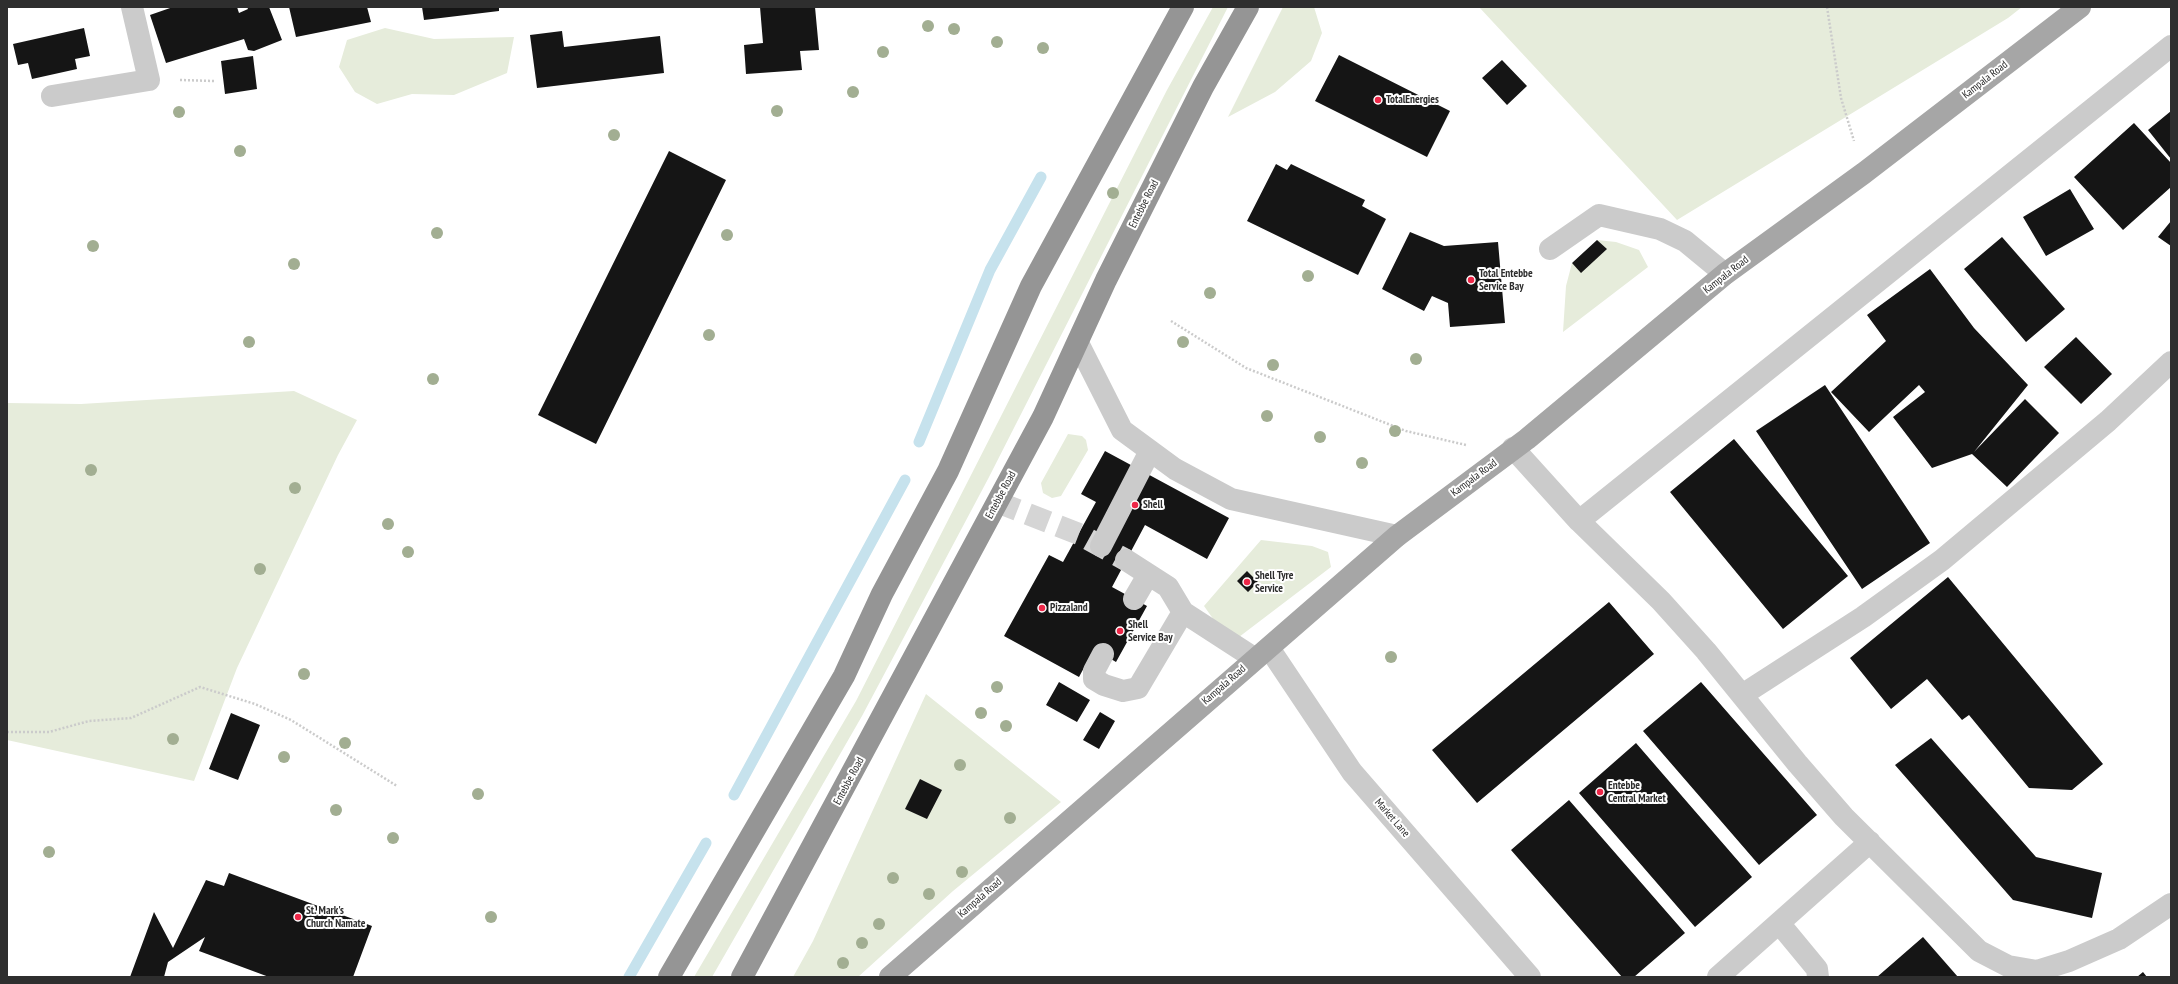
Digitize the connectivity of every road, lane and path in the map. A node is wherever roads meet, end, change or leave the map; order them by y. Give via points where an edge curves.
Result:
1 (132, 7) edge
2 (1183, 7) edge
3 (1248, 7) edge
4 (1827, 7) edge
5 (2080, 7) edge
6 (2171, 46) edge
7 (52, 96) dead end
8 (1864, 173) junction
9 (1550, 249) dead end
10 (1725, 274) junction
11 (1170, 321) dead end
12 (1078, 343) junction
13 (2171, 362) edge
14 (1150, 451) junction
15 (1510, 451) junction
16 (1579, 521) junction
17 (1397, 536) junction
18 (1101, 546) dead end
19 (1126, 560) tunnel mouth
20 (1148, 575) junction
21 (1134, 599) dead end
22 (1183, 612) junction
23 (1261, 653) junction
24 (1103, 654) dead end
25 (1742, 695) junction
26 (7, 732) edge
27 (397, 786) dead end
28 (1870, 842) junction
29 (2171, 904) edge
30 (1779, 923) junction
31 (669, 977) edge
32 (742, 977) edge
33 (890, 977) edge
34 (1530, 977) edge
35 (1718, 977) edge
36 (1818, 977) edge

1 - 7 street via 149,80
2 - 31 highway via 1031,286 948,471 882,594 844,676
3 - 12 highway, Entebbe Road via 1169,154 1106,280
4 - 8 path via 1841,98
5 - 8 main road, Kampala Road
6 - 16 street
8 - 10 main road, Kampala Road
9 - 10 street via 1599,215 1666,232 1685,241
10 - 15 main road, Kampala Road
11 - 15 path via 1246,368 1324,400 1406,431
12 - 14 street via 1122,430
12 - 32 highway, Entebbe Road via 1043,417 960,574
13 - 25 street via 2108,421 1942,560 1863,617
14 - 17 street via 1175,469 1231,499
14 - 18 street
15 - 16 street
15 - 17 main road, Kampala Road
16 - 25 street via 1661,601
17 - 23 main road, Kampala Road
19 - 20 street
20 - 21 street
20 - 22 street via 1168,587
22 - 23 street
22 - 24 street via 1138,688 1123,691 1094,679 1094,671
23 - 33 main road, Kampala Road
23 - 34 street, Market Lane via 1352,772
25 - 28 street via 1797,764
26 - 27 path via 49,732 89,721 131,718 200,688 255,704 291,720
28 - 29 street via 1979,951 2008,966 2037,971 2069,961 2119,939
28 - 30 street
30 - 35 street
30 - 36 street via 1817,969

